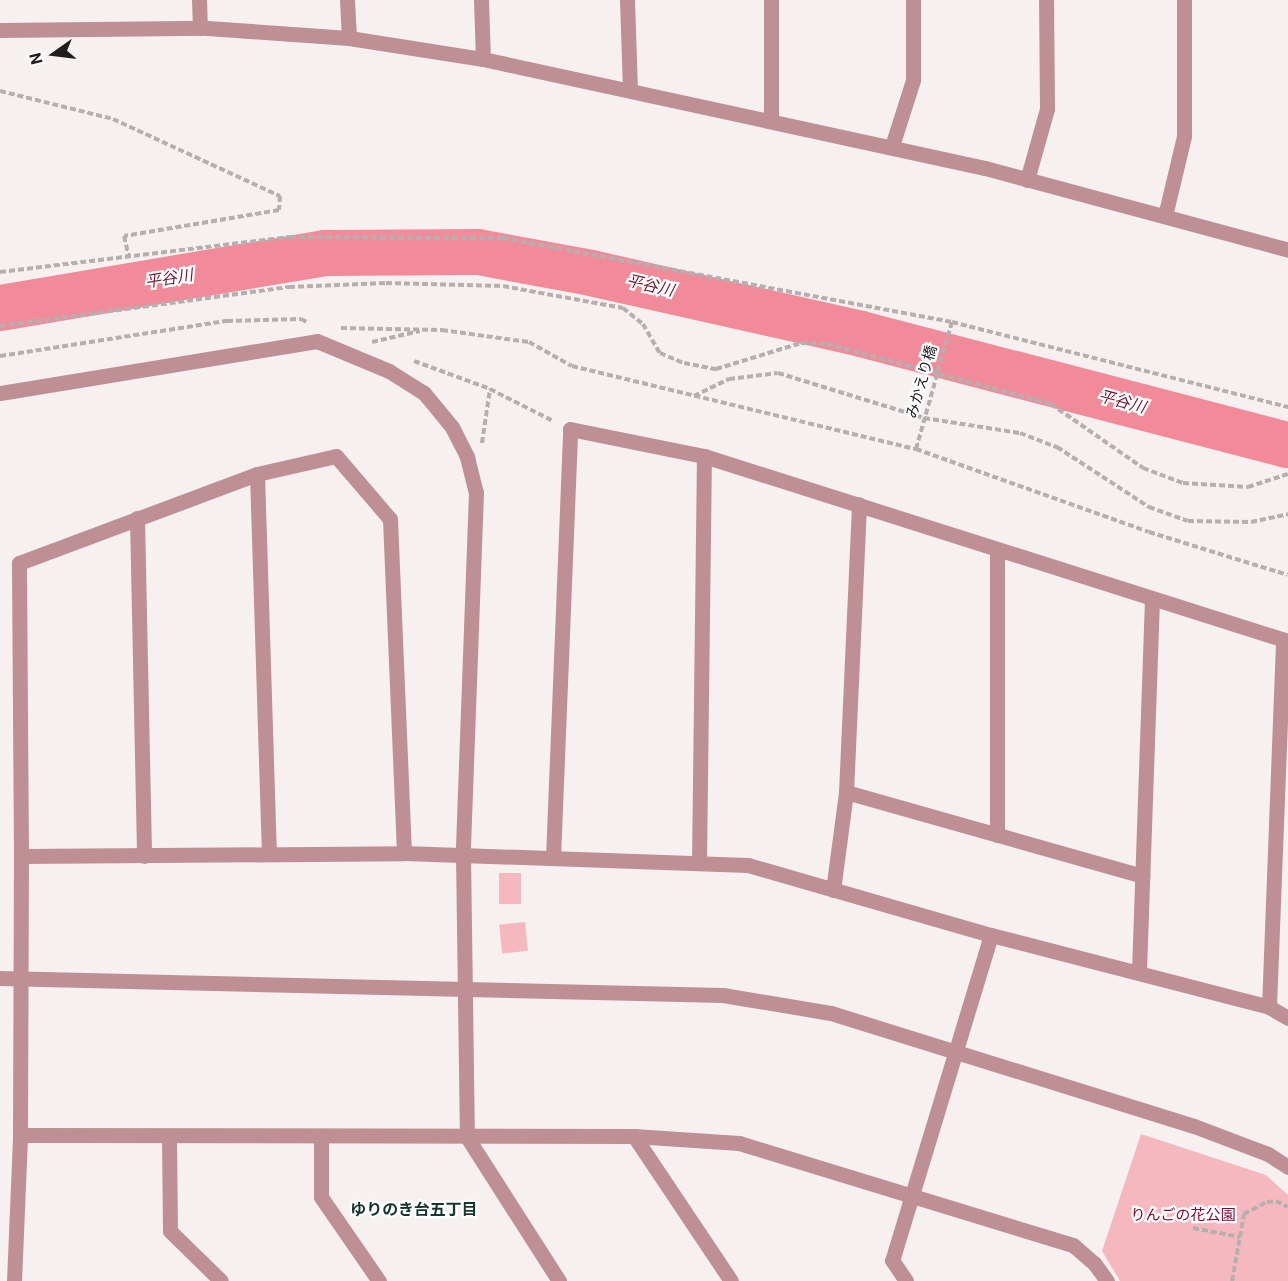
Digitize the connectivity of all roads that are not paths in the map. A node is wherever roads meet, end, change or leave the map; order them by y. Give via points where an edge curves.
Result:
1 (200, 0) edge
2 (347, 0) edge
3 (481, 0) edge
4 (627, 0) edge
5 (771, 0) edge
6 (913, 0) edge
7 (1046, 0) edge
8 (1184, 0) edge
9 (200, 28) junction
10 (0, 30) edge
11 (349, 38) junction
12 (483, 58) junction
13 (630, 89) junction
14 (771, 119) junction
15 (892, 146) junction
16 (1028, 180) junction
17 (1165, 216) junction
18 (1288, 250) edge
19 (0, 393) edge
20 (704, 456) junction
21 (257, 474) junction
22 (859, 504) junction
23 (136, 518) junction
24 (997, 551) junction
25 (1152, 601) junction
26 (1286, 640) edge
27 (846, 792) junction
28 (997, 835) junction
29 (404, 853) junction
30 (268, 854) junction
31 (463, 855) junction
32 (21, 856) junction
33 (144, 856) junction
34 (553, 858) junction
35 (699, 863) junction
36 (1142, 876) junction
37 (833, 890) junction
38 (991, 935) junction
39 (1139, 971) junction
40 (0, 978) edge
41 (20, 978) junction
42 (462, 986) junction
43 (1269, 1007) junction
44 (1288, 1017) edge
45 (957, 1055) junction
46 (20, 1135) junction
47 (634, 1136) junction
48 (169, 1137) junction
49 (467, 1137) junction
50 (321, 1138) junction
51 (1288, 1167) edge
52 (912, 1196) junction
53 (14, 1281) edge
54 (221, 1281) edge
55 (379, 1281) edge
56 (559, 1281) edge
57 (731, 1281) edge
58 (906, 1281) edge
59 (1107, 1281) edge

1 - 9 street
2 - 11 street
3 - 12 street
4 - 13 street
5 - 14 street
6 - 15 street via 913,80
7 - 16 street via 1047,109
8 - 17 street via 1184,136
9 - 10 street
9 - 11 street
11 - 12 street
12 - 13 street
13 - 14 street
14 - 15 street
15 - 16 street
16 - 17 street
17 - 18 street
19 - 31 street via 317,341 389,371 424,393 452,427 467,456 476,492
20 - 22 street
20 - 34 street via 570,429
20 - 35 street
21 - 23 street
21 - 29 street via 336,456 390,519
21 - 30 street
22 - 24 street
22 - 27 street
23 - 32 street via 19,563
23 - 33 street
24 - 25 street
24 - 28 street
25 - 26 street
25 - 36 street
26 - 43 street
27 - 28 street
27 - 37 street
28 - 36 street
29 - 30 street
29 - 31 street
30 - 33 street
31 - 34 street
31 - 42 street
32 - 33 street
32 - 41 street
34 - 35 street
35 - 37 street via 748,865
36 - 39 street
37 - 38 street
38 - 39 street
38 - 45 street
39 - 43 street
40 - 41 street
41 - 42 street
41 - 46 street
42 - 45 street via 723,995 831,1013
42 - 49 street
43 - 44 street
45 - 51 street via 1194,1126 1268,1154
45 - 52 street
46 - 48 street
46 - 53 street
47 - 49 street
47 - 52 street via 739,1143
47 - 57 street
48 - 50 street
48 - 54 street via 171,1231
49 - 50 street
49 - 56 street
50 - 55 street via 321,1197
52 - 58 street via 892,1260
52 - 59 street via 1073,1245

